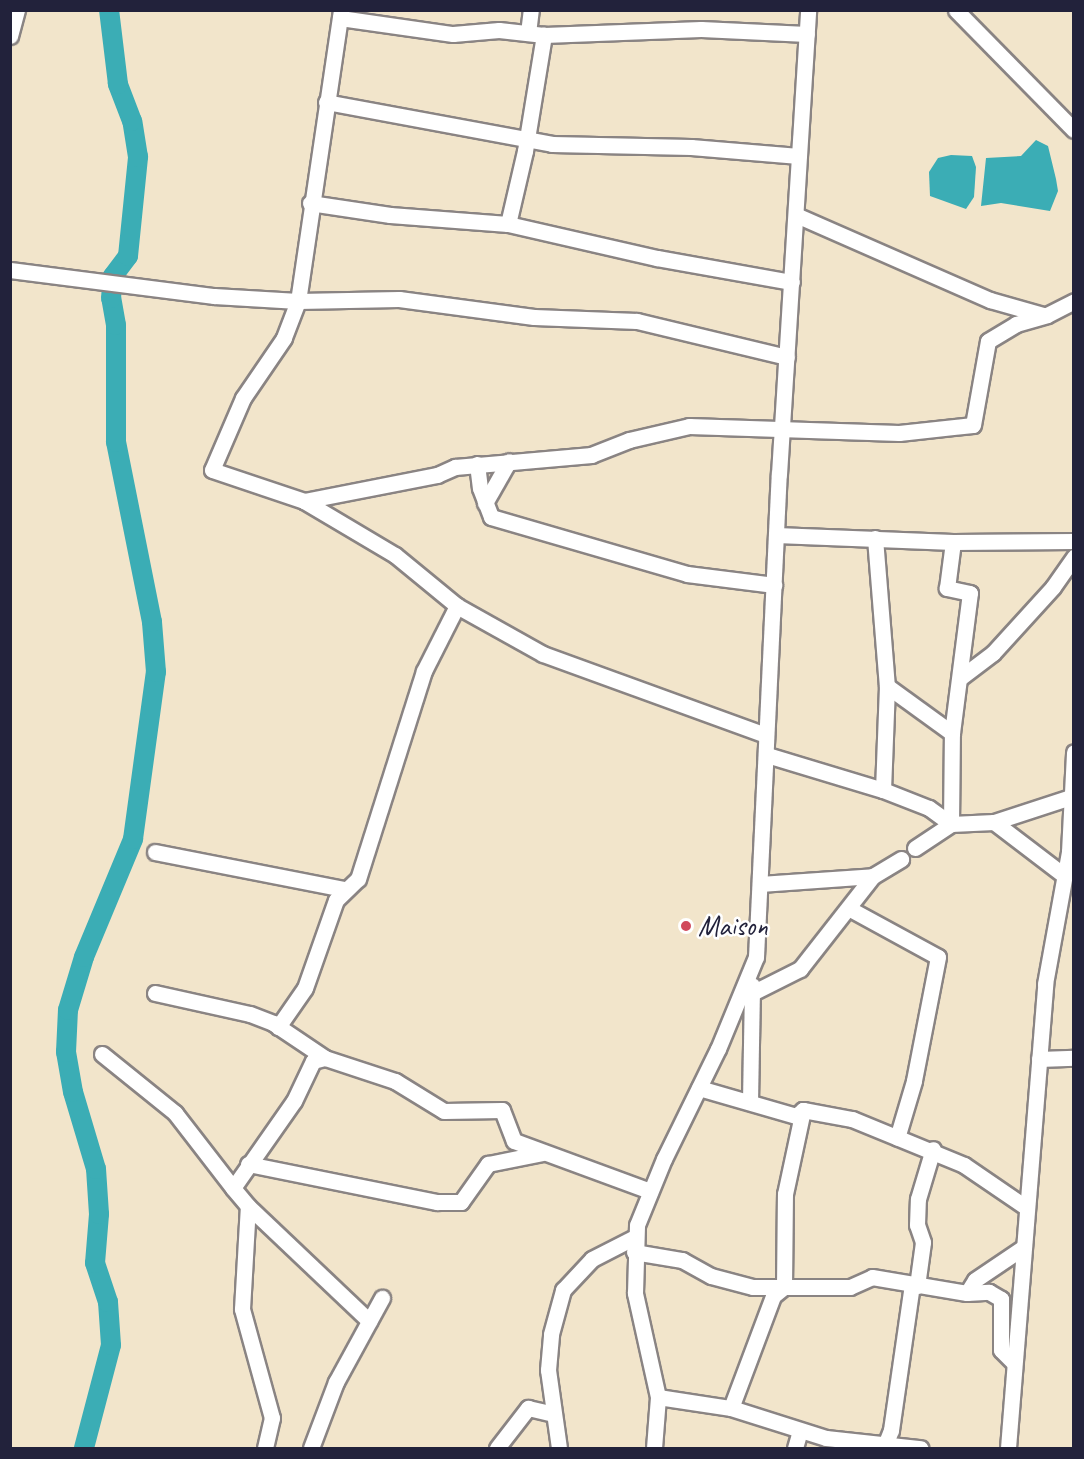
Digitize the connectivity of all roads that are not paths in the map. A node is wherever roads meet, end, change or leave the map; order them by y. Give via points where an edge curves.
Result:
1 (17, 10) edge
2 (531, 10) edge
3 (808, 10) edge
4 (956, 10) edge
5 (341, 14) edge
6 (528, 33) junction
7 (807, 34) junction
8 (544, 35) junction
9 (10, 36) edge
10 (326, 102) junction
11 (1074, 130) edge
12 (527, 138) junction
13 (799, 156) junction
14 (310, 203) junction
15 (796, 215) junction
16 (508, 224) junction
17 (10, 270) edge
18 (792, 282) junction
19 (298, 301) junction
20 (1074, 301) edge
21 (1047, 315) junction
22 (787, 357) junction
23 (782, 429) junction
24 (509, 461) junction
25 (477, 464) junction
26 (304, 501) junction
27 (485, 503) junction
28 (776, 535) junction
29 (875, 538) junction
30 (1074, 541) edge
31 (953, 542) junction
32 (1074, 557) edge
33 (774, 585) junction
34 (457, 606) junction
35 (960, 678) junction
36 (886, 686) junction
37 (952, 733) junction
38 (765, 735) junction
39 (1074, 752) edge
40 (767, 754) junction
41 (883, 790) junction
42 (1072, 796) edge
43 (994, 822) junction
44 (951, 824) junction
45 (915, 848) dead end
46 (155, 852) dead end
47 (901, 859) dead end
48 (873, 876) junction
49 (1065, 876) junction
50 (760, 884) junction
51 (343, 889) junction
52 (850, 909) junction
53 (753, 968) junction
54 (155, 993) dead end
55 (752, 993) junction
56 (278, 1027) junction
57 (102, 1054) dead end
58 (325, 1058) junction
59 (1074, 1058) edge
60 (1039, 1059) junction
61 (699, 1088) junction
62 (750, 1102) junction
63 (803, 1110) junction
64 (897, 1138) junction
65 (933, 1149) junction
66 (545, 1153) junction
67 (248, 1164) junction
68 (233, 1188) junction
69 (650, 1191) junction
70 (248, 1206) junction
71 (1027, 1208) junction
72 (635, 1245) junction
73 (1024, 1247) junction
74 (915, 1286) junction
75 (784, 1287) junction
76 (967, 1293) junction
77 (382, 1298) dead end
78 (369, 1321) junction
79 (1014, 1363) junction
80 (658, 1397) junction
81 (731, 1408) junction
82 (553, 1414) junction
83 (800, 1431) junction
84 (885, 1445) junction
85 (265, 1449) edge
86 (311, 1449) edge
87 (497, 1449) edge
88 (559, 1449) edge
89 (654, 1449) edge
90 (795, 1449) edge
91 (920, 1449) edge
92 (1008, 1449) edge

1 - 9 street
2 - 6 street
3 - 7 street
4 - 11 street
5 - 6 street via 453,34 499,30
5 - 10 street
6 - 8 street
7 - 8 street via 701,29
7 - 13 street
8 - 12 street
10 - 12 street via 430,124
10 - 14 street
12 - 13 street via 552,144 720,148
12 - 16 street
13 - 15 street
14 - 16 street via 390,215
14 - 19 street
15 - 18 street
15 - 21 street via 990,300
16 - 18 street via 623,251
17 - 19 street
18 - 22 street
19 - 22 street via 399,299 534,317 638,321
19 - 26 street via 284,338 243,398 212,470
20 - 21 street
21 - 23 street via 1016,324 988,341 973,425 898,433
22 - 23 street
23 - 24 street via 689,426 629,440 591,455
23 - 28 street
24 - 25 street
24 - 27 street
25 - 26 street
25 - 27 street
26 - 34 street via 395,555
27 - 33 street via 492,517 687,574
28 - 29 street
28 - 33 street
29 - 31 street
29 - 36 street
30 - 31 street
31 - 35 street via 947,588 970,592
32 - 35 street via 1053,587 993,653
33 - 38 street
34 - 38 street via 582,671
34 - 51 street via 424,671 358,879
35 - 37 street
36 - 37 street
36 - 41 street
37 - 44 street
38 - 40 street
39 - 42 street
40 - 41 street
40 - 50 street
41 - 44 street via 929,808
42 - 43 street
42 - 49 street
43 - 44 street
43 - 49 street
44 - 45 street
46 - 51 street
47 - 48 street
48 - 50 street
48 - 52 street
49 - 60 street via 1045,984
50 - 53 street
51 - 56 street via 305,988
52 - 55 street via 800,969
52 - 64 street via 938,957 914,1081
53 - 55 street
53 - 61 street
54 - 56 street via 250,1014
55 - 62 street
56 - 58 street
57 - 68 street via 176,1113
58 - 66 street via 395,1081 444,1111 502,1110 514,1141
58 - 67 street via 313,1061 294,1101
59 - 60 street
60 - 71 street
61 - 62 street
61 - 69 street
62 - 63 street via 796,1116
63 - 64 street via 852,1119
63 - 75 street via 785,1194
64 - 65 street
65 - 71 street
65 - 74 street via 918,1198 917,1225 923,1242
66 - 67 street via 488,1164 461,1202 425,1200
66 - 69 street
67 - 68 street
68 - 70 street
69 - 72 street
70 - 78 street
70 - 85 street via 242,1309 272,1418
71 - 73 street
72 - 75 street via 682,1260 730,1282
72 - 80 street via 635,1293
72 - 82 street via 592,1259 563,1290 551,1334 548,1370
73 - 76 street via 975,1280
73 - 79 street
74 - 75 street via 872,1277 850,1287
74 - 76 street
74 - 84 street via 891,1430
75 - 81 street via 773,1296
76 - 79 street via 989,1292 1001,1299 1002,1350
77 - 78 street
78 - 86 street via 336,1382
79 - 92 street
80 - 81 street
80 - 89 street
81 - 83 street
82 - 87 street via 528,1408
82 - 88 street
83 - 84 street
83 - 90 street
84 - 91 street

